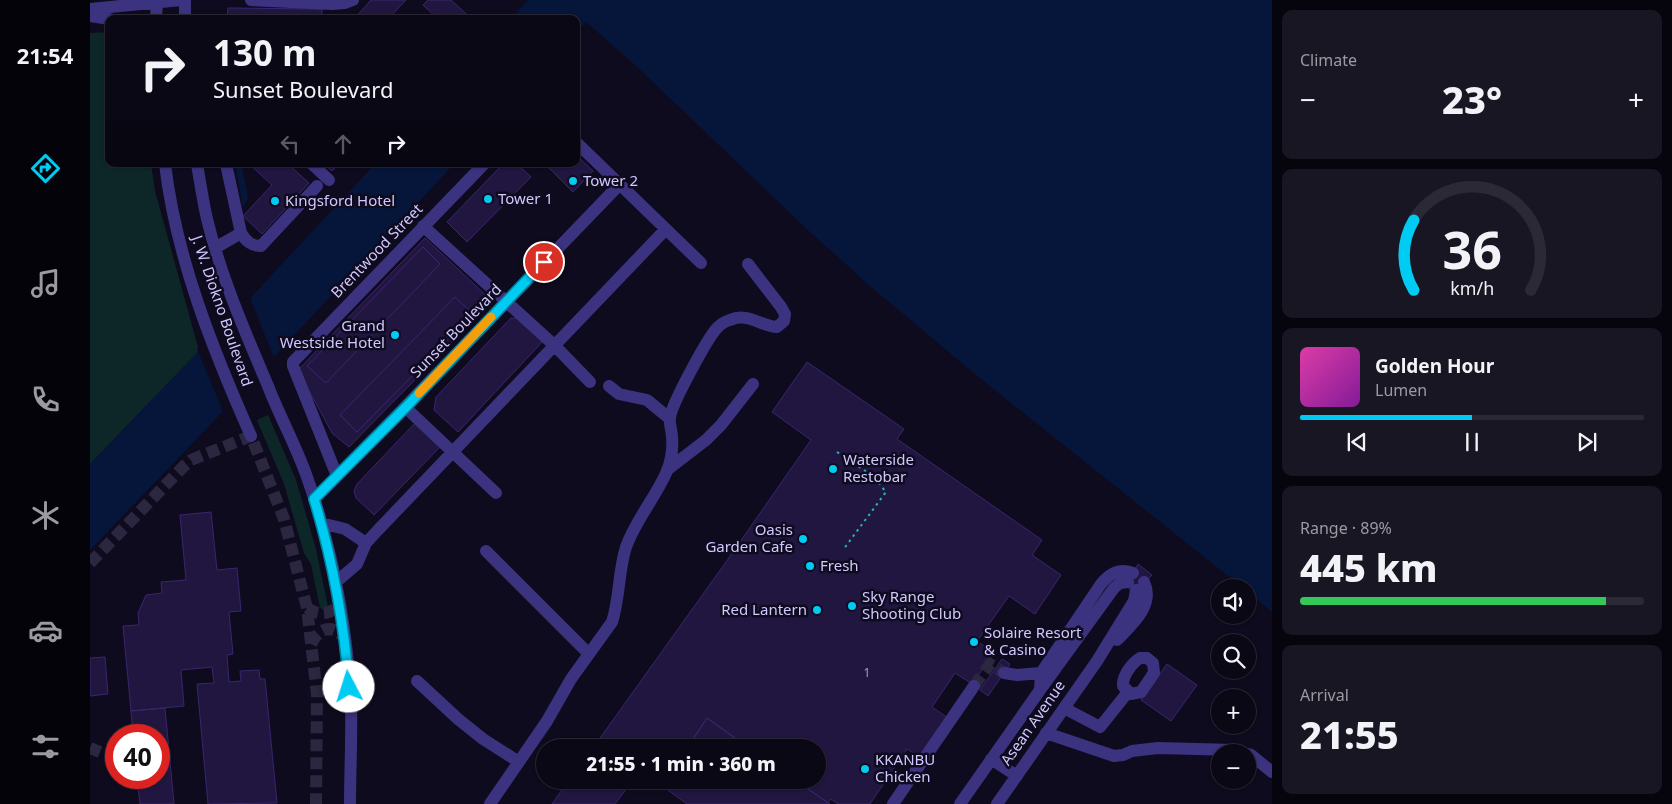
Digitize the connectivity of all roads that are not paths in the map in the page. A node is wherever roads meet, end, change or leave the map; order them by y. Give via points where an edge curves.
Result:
1 (181, 0) edge
2 (185, 0) edge
3 (251, 0) edge
4 (352, 0) edge
5 (157, 1) edge
6 (295, 1) edge
7 (90, 9) edge
8 (156, 15) edge
9 (185, 15) edge
10 (90, 16) edge
11 (105, 18) edge
12 (580, 146) edge
13 (166, 167) edge
14 (198, 167) edge
15 (227, 167) edge
16 (315, 167) edge
17 (481, 167) edge
18 (330, 180) dead end
19 (620, 184) junction
20 (317, 186) dead end
21 (423, 226) junction
22 (666, 229) junction
23 (241, 233) junction
24 (215, 248) junction
25 (701, 263) dead end
26 (748, 264) dead end
27 (506, 302) junction
28 (554, 345) junction
29 (590, 382) dead end
30 (753, 384) dead end
31 (609, 386) dead end
32 (406, 407) junction
33 (670, 418) junction
34 (251, 436) dead end
35 (454, 452) junction
36 (667, 470) junction
37 (337, 476) junction
38 (496, 493) dead end
39 (314, 499) junction
40 (321, 523) junction
41 (366, 543) junction
42 (486, 551) dead end
43 (1135, 582) junction
44 (335, 583) junction
45 (590, 654) junction
46 (1004, 673) tunnel mouth
47 (417, 680) dead end
48 (1040, 681) junction
49 (974, 686) tunnel mouth
50 (1128, 692) dead end
51 (1064, 708) junction
52 (1046, 733) junction
53 (1211, 749) edge
54 (991, 759) junction
55 (1256, 759) edge
56 (519, 762) junction
57 (1272, 772) edge
58 (1016, 776) junction
59 (350, 804) edge
60 (490, 804) edge
61 (893, 804) edge
62 (960, 804) edge
63 (997, 804) edge

1 - 5 street
2 - 9 street
3 - 6 street
4 - 6 street via 332,4
5 - 7 street
5 - 8 street
10 - 11 street
12 - 19 street
13 - 34 street, J. W. Diokno Boulevard via 184,260
14 - 24 street, J. W. Diokno Boulevard
15 - 23 street
16 - 18 street
17 - 21 street, Brentwood Street
19 - 22 street
19 - 27 street, Sunset Boulevard
20 - 23 street via 261,246 250,244
21 - 27 street
21 - 37 street, Brentwood Street via 293,362
22 - 25 street
22 - 28 street
23 - 24 street
24 - 39 street, J. W. Diokno Boulevard
26 - 33 street via 781,307 784,321 777,328 741,317 717,328 682,387
27 - 28 street
27 - 32 street, Sunset Boulevard
28 - 29 street
28 - 35 street
30 - 36 street via 721,425
31 - 33 street via 619,394 647,400
32 - 35 street
32 - 37 street, Sunset Boulevard
33 - 36 street via 673,439
35 - 38 street
35 - 41 street
36 - 45 street via 643,510 626,548 612,622
37 - 39 street, Sunset Boulevard
39 - 40 street, J. W. Diokno Boulevard
40 - 41 street via 345,530
40 - 44 street, J. W. Diokno Boulevard
41 - 44 street via 357,564
42 - 45 street
43 - 48 street, Asean Avenue via 1120,583 1114,588
43 - 48 street, Asean Avenue via 1126,571 1116,572 1105,580
43 - 51 street, Asean Avenue via 1148,594 1142,610 1097,661
44 - 59 street, J. W. Diokno Boulevard via 346,640 351,703
45 - 56 street
46 - 48 street
47 - 56 street via 458,719
48 - 54 street, Asean Avenue
49 - 61 street
50 - 51 street via 1100,727
51 - 52 street, Asean Avenue
52 - 53 street via 1114,756 1158,748
52 - 58 street, Asean Avenue
54 - 58 street
54 - 62 street, Asean Avenue
55 - 57 street
56 - 60 street
58 - 63 street, Asean Avenue

